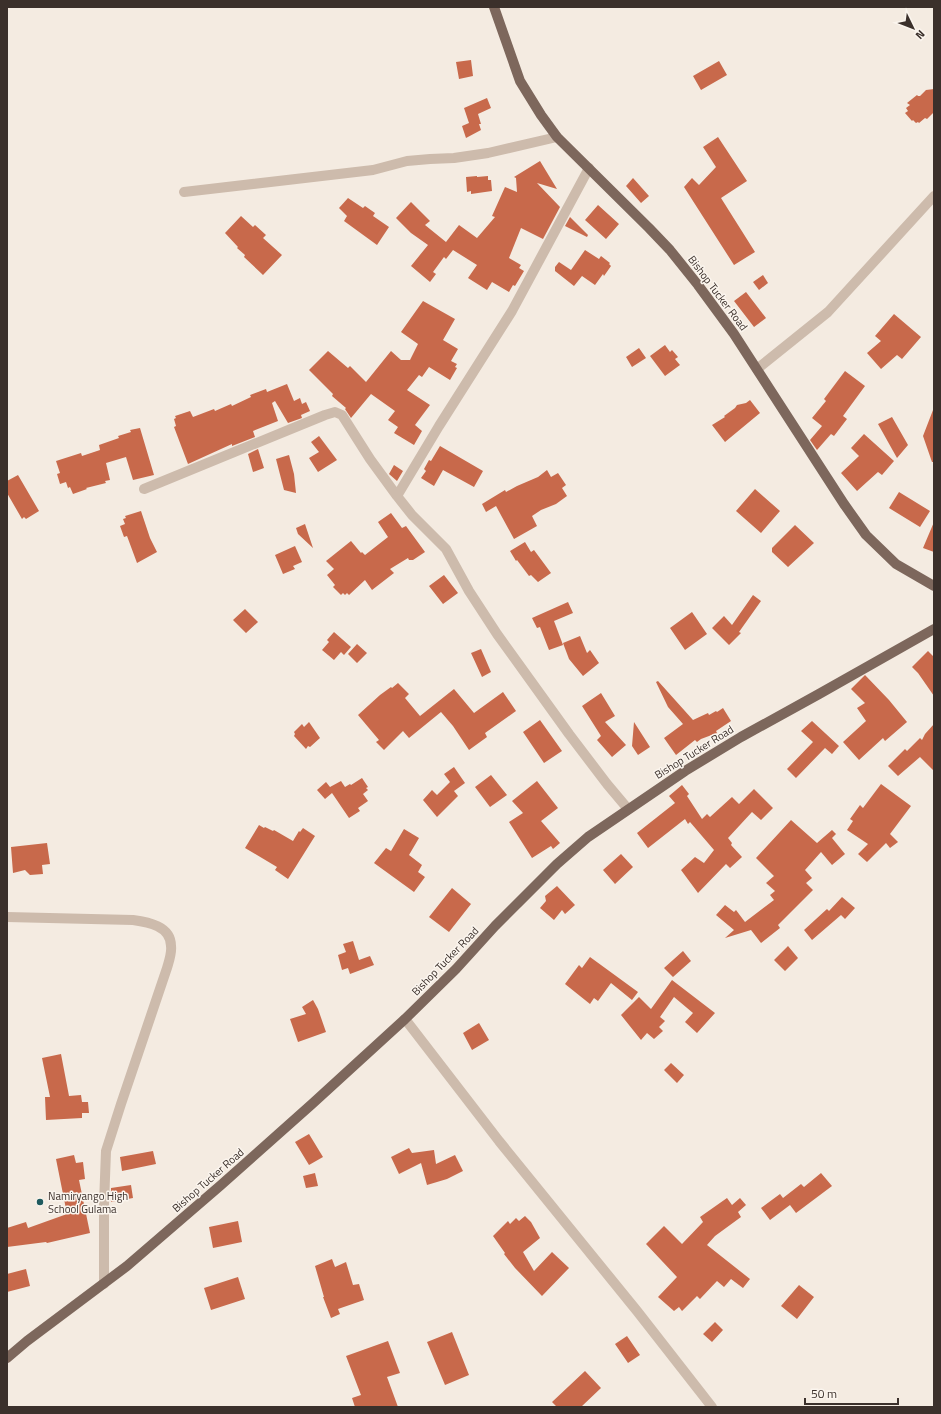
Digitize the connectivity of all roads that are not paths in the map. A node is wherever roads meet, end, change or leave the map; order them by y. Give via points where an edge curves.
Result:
1 (494, 7) edge
2 (557, 137) junction
3 (589, 168) junction
4 (184, 192) dead end
5 (934, 196) edge
6 (757, 369) junction
7 (144, 489) dead end
8 (397, 496) junction
9 (934, 586) edge
10 (934, 629) edge
11 (628, 809) junction
12 (7, 917) edge
13 (405, 1019) junction
14 (104, 1284) junction
15 (7, 1358) edge
16 (712, 1407) edge

1 - 2 main road, Bishop Tucker Road via 520,81
2 - 3 main road, Bishop Tucker Road
2 - 4 street via 488,153 408,161 373,170
3 - 6 main road, Bishop Tucker Road via 670,250 734,334
3 - 8 street via 512,311
5 - 6 street via 828,312
6 - 9 main road, Bishop Tucker Road via 866,535 896,564
7 - 8 street via 335,412 345,418
8 - 11 street via 446,549 497,634 569,734
10 - 11 main road, Bishop Tucker Road via 741,737
11 - 13 main road, Bishop Tucker Road via 588,836 557,864
12 - 14 street via 133,920 163,929 169,937 171,946 167,968 106,1151
13 - 14 main road, Bishop Tucker Road via 221,1186
13 - 16 street
14 - 15 main road, Bishop Tucker Road via 27,1340

